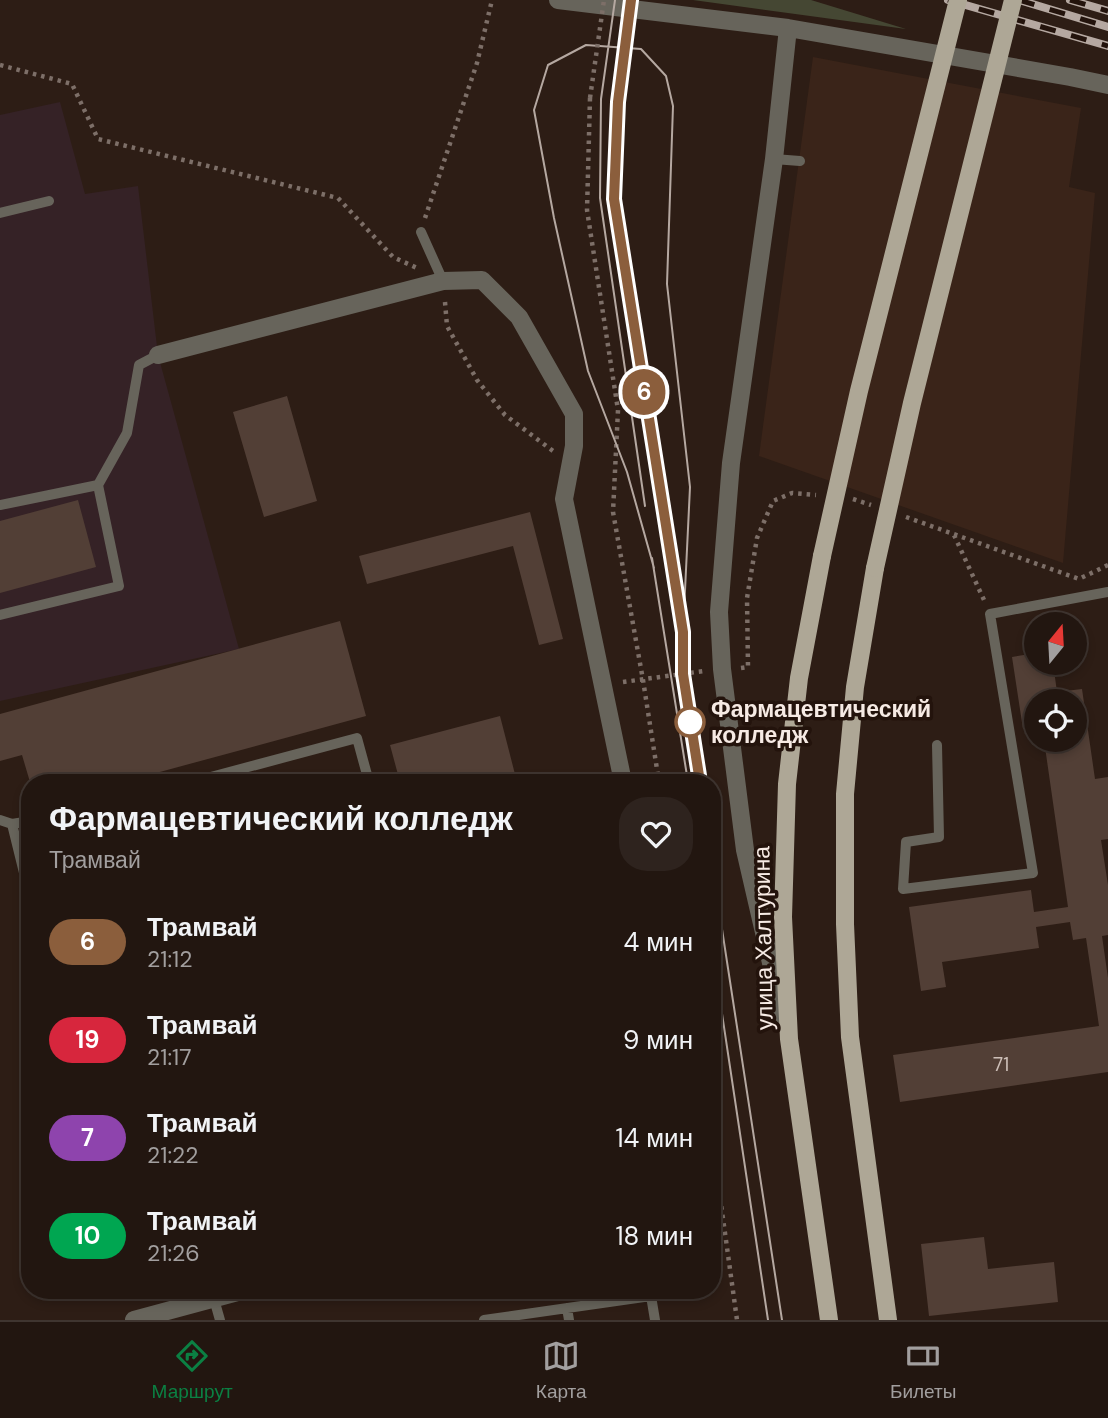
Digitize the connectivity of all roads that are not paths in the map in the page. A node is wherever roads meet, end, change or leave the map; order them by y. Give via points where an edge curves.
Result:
1 (558, 0) edge
2 (958, 0) edge
3 (1013, 0) edge
4 (788, 28) junction
5 (1108, 85) edge
6 (774, 159) junction
7 (800, 161) dead end
8 (49, 201) dead end
9 (0, 213) edge
10 (421, 232) road end
11 (443, 281) junction
12 (158, 355) joint
13 (98, 485) junction
14 (0, 505) edge
15 (1108, 592) edge
16 (0, 615) edge
17 (937, 745) dead end
18 (222, 774) edge
19 (367, 774) edge
20 (621, 774) edge
21 (0, 820) edge
22 (21, 822) edge
23 (12, 824) junction
24 (21, 860) edge
25 (789, 1039) junction
26 (214, 1299) joint
27 (617, 1299) edge
28 (651, 1299) edge
29 (567, 1308) junction
30 (134, 1320) edge
31 (220, 1320) edge
32 (484, 1320) edge
33 (569, 1320) edge
34 (655, 1320) edge
35 (829, 1320) edge
36 (888, 1320) edge

1 - 4 street
2 - 25 main road, улица Халтурина, bridge via 859,391 799,677 787,784 783,917
3 - 36 main road, bridge via 912,403 875,568 855,687 845,794 850,1037
4 - 5 street
4 - 6 street
6 - 7 lane
6 - 25 street via 731,463 719,612 745,850
8 - 9 lane
10 - 11 lane
11 - 12 street
11 - 20 street via 482,280 519,317 574,414 574,446 564,499
12 - 13 lane via 139,365 127,433
13 - 14 lane
13 - 16 lane via 118,586
15 - 17 lane via 990,614 1033,873 903,889 906,842 939,837
18 - 19 lane via 358,738
21 - 23 lane
22 - 23 lane
23 - 24 lane
25 - 35 main road, улица Халтурина
26 - 30 street
26 - 31 lane
27 - 29 lane
28 - 34 lane
29 - 32 lane
29 - 33 lane

